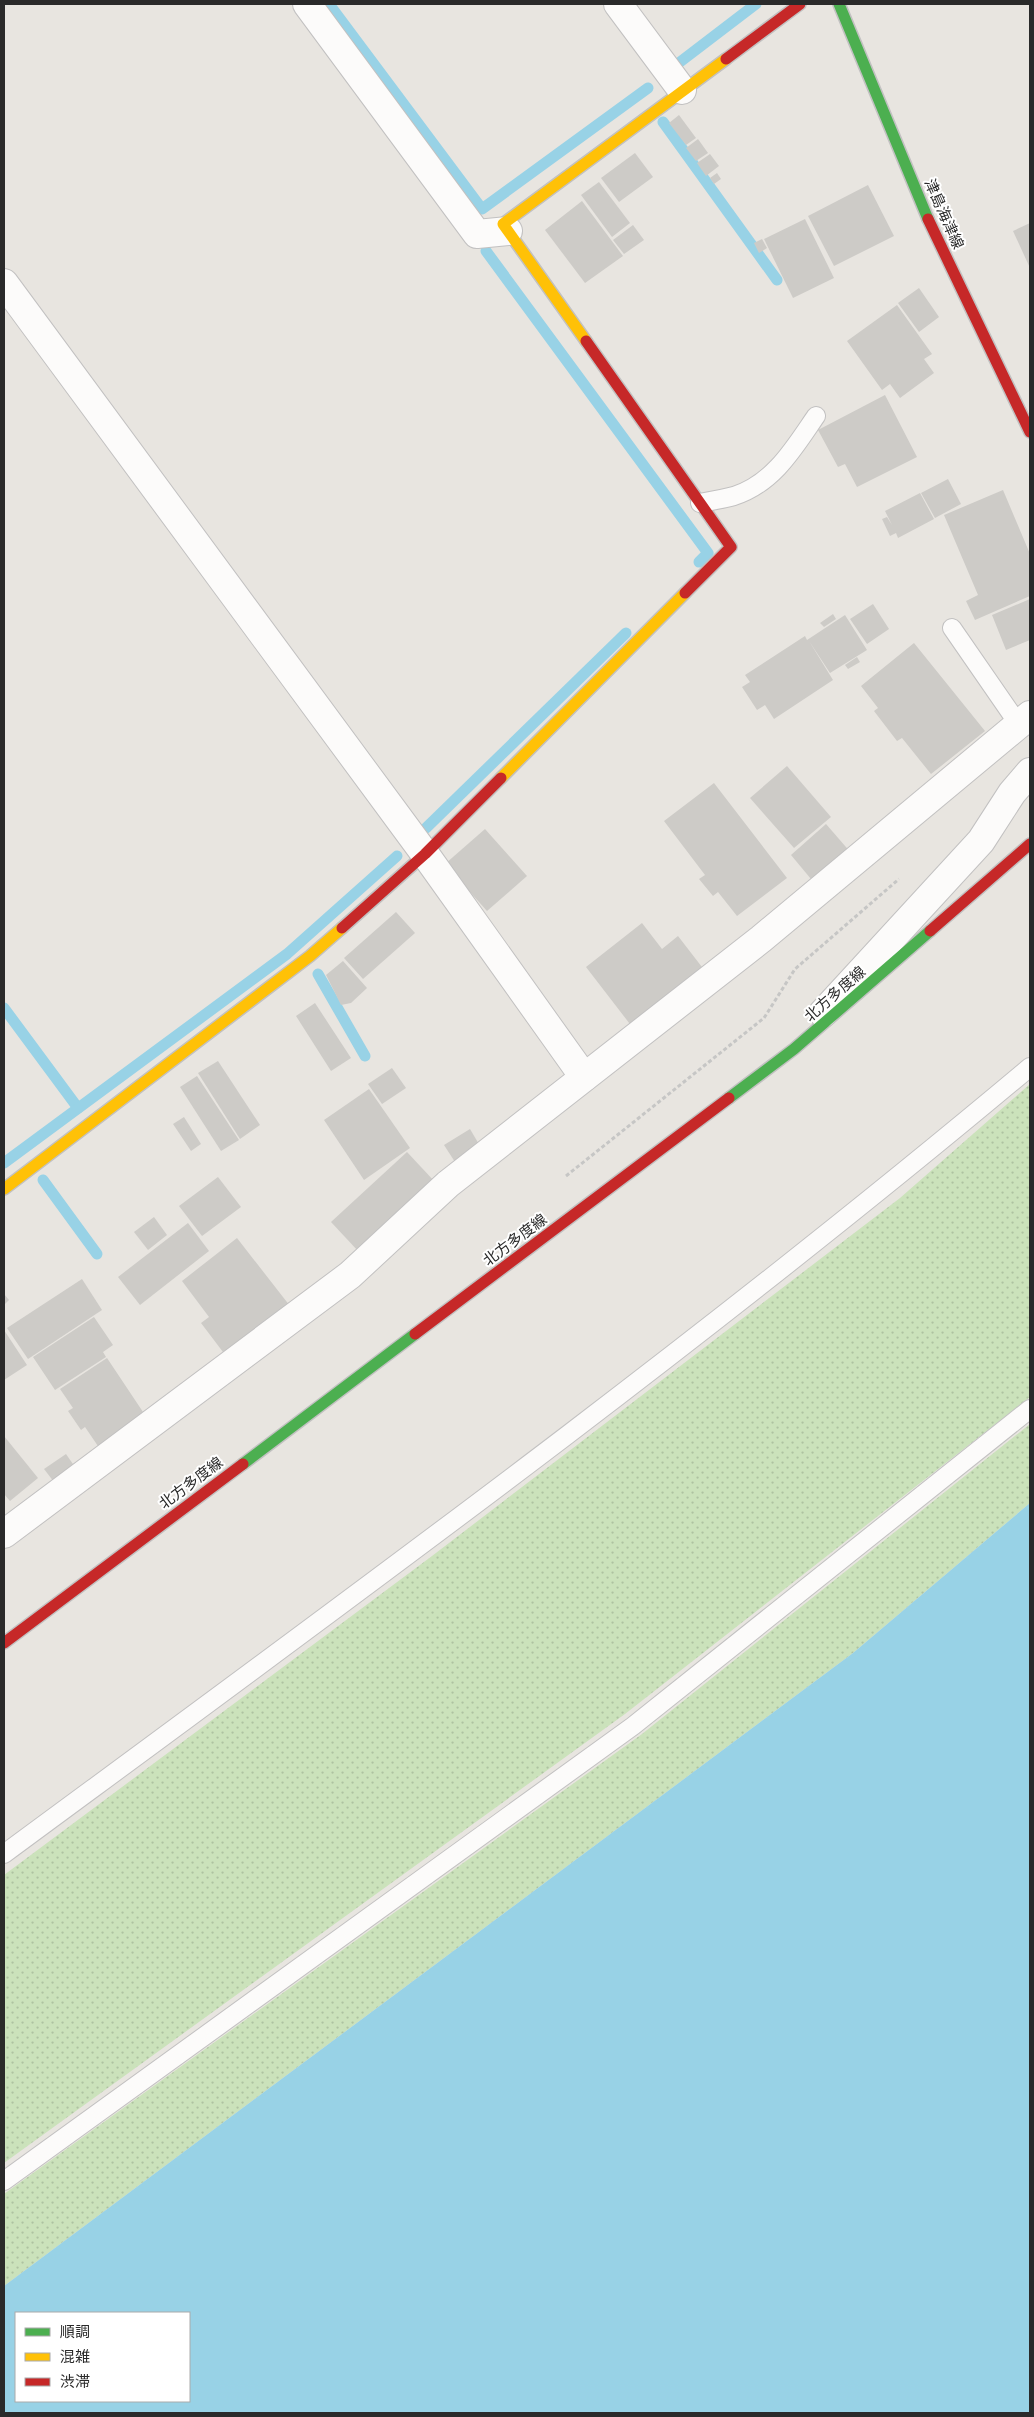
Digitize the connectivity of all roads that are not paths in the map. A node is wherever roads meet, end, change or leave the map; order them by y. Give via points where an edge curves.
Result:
1 (307, 4) edge
2 (618, 4) edge
3 (800, 4) edge
4 (839, 4) edge
5 (682, 90) junction
6 (508, 231) junction
7 (4, 283) edge
8 (816, 416) dead end
9 (1030, 432) edge
10 (700, 503) junction
11 (952, 628) dead end
12 (1024, 720) edge
13 (1030, 772) edge
14 (1030, 844) edge
15 (425, 854) junction
16 (794, 1049) junction
17 (1030, 1066) edge
18 (584, 1077) junction
19 (4, 1188) edge
20 (1030, 1409) edge
21 (4, 1534) edge
22 (4, 1643) edge
23 (4, 1854) edge
24 (4, 2181) edge

1 - 6 street via 477,234
2 - 5 street
3 - 5 main road
4 - 9 main road, 津島海津線 via 932,226
5 - 6 main road via 503,224
6 - 10 main road
7 - 15 street
8 - 10 lane via 783,464 759,484 734,496
10 - 15 main road via 731,547
11 - 12 lane
12 - 18 street via 762,939
13 - 16 street via 1012,793 982,841 836,996
14 - 16 main road, 北方多度線
15 - 18 street
15 - 19 main road via 310,956
16 - 22 main road, 北方多度線
17 - 23 lane via 894,1180 423,1545
18 - 21 street via 448,1184 350,1275
20 - 24 lane via 633,1726

